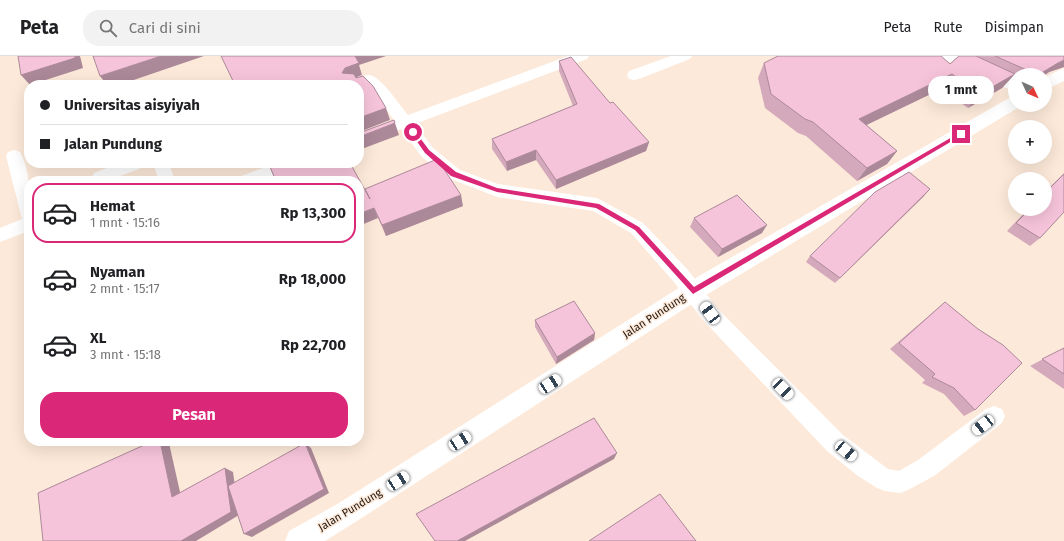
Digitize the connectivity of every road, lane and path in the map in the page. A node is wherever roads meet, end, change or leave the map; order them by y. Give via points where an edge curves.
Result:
1 (582, 56) edge
2 (685, 56) edge
3 (949, 56) edge
4 (1064, 74) edge
5 (634, 75) dead end
6 (1052, 80) edge
7 (364, 82) edge
8 (1008, 84) edge
9 (1008, 106) edge
10 (406, 122) junction
11 (364, 137) edge
12 (14, 156) dead end
13 (120, 168) edge
14 (282, 168) edge
15 (99, 174) edge
16 (260, 176) edge
17 (24, 196) edge
18 (24, 226) edge
19 (0, 235) edge
20 (693, 291) junction
21 (994, 416) dead end
22 (299, 541) edge

1 - 10 lane
2 - 5 lane
3 - 8 lane
4 - 6 street
7 - 10 lane via 369,80 381,91
9 - 20 street, Jalan Pundung
10 - 11 lane
10 - 20 lane via 427,152 454,174 497,190 597,205 637,228
12 - 17 lane
13 - 15 lane
14 - 16 lane
18 - 19 lane
20 - 21 lane via 710,313 836,443 885,480 900,482 926,468
20 - 22 street, Jalan Pundung via 355,508

